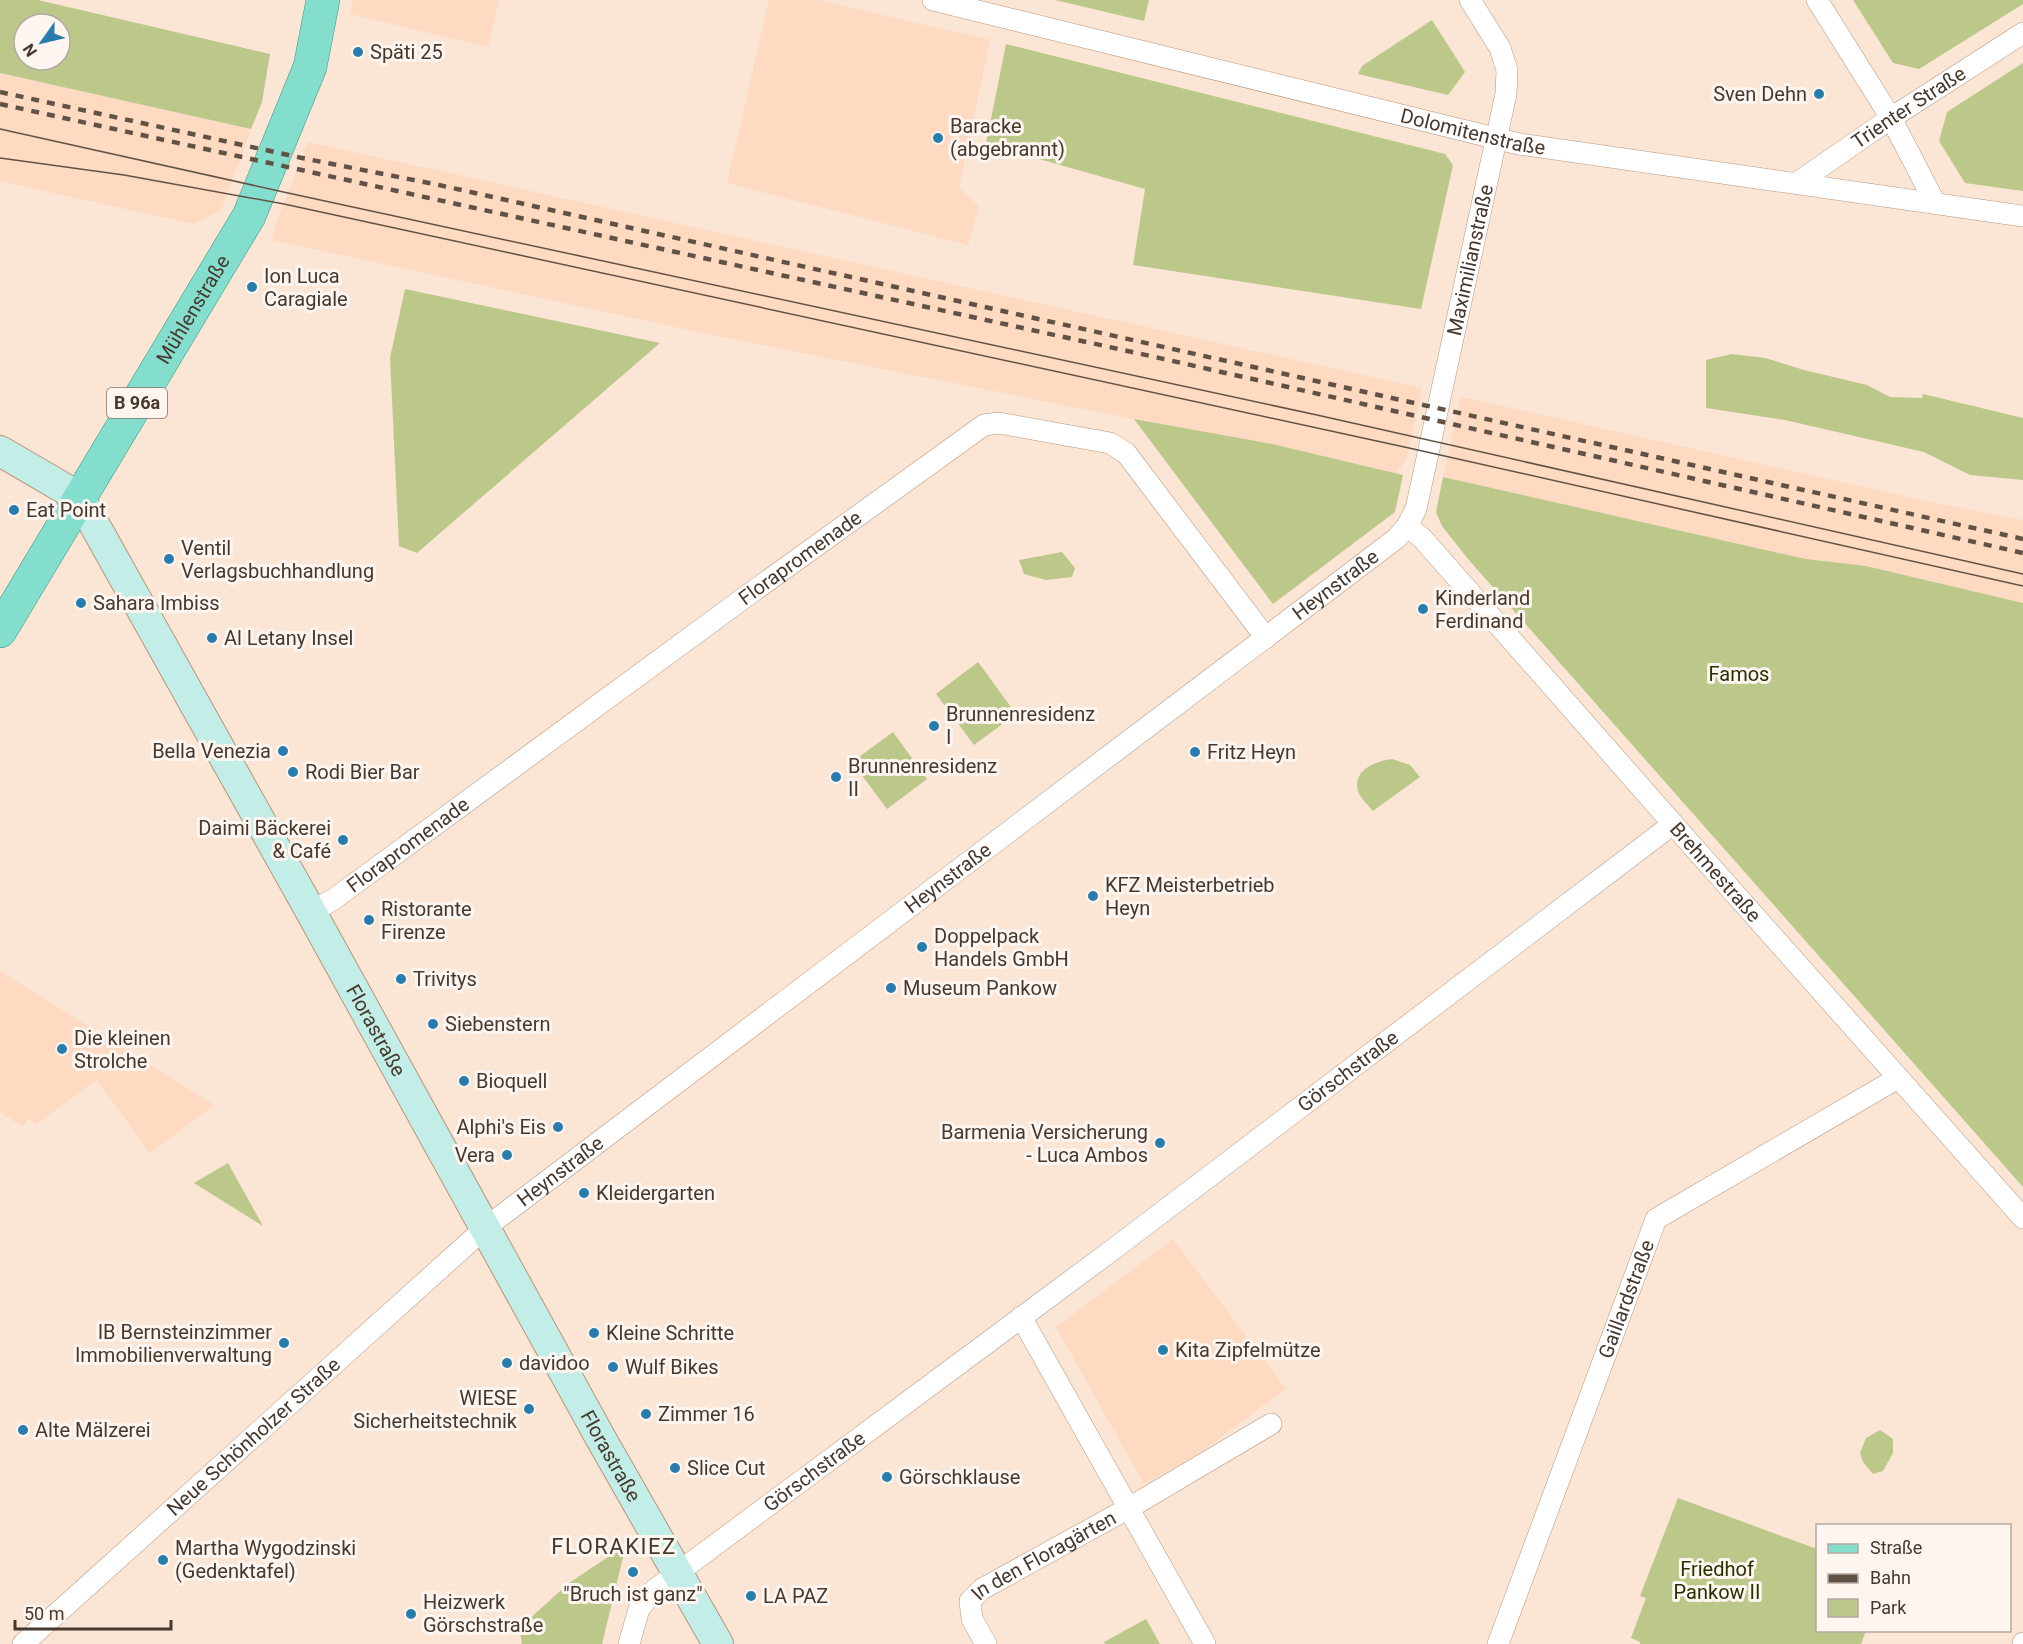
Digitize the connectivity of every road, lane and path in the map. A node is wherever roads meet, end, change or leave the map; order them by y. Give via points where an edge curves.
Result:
1 (323, 0) edge
2 (933, 0) edge
3 (1470, 0) edge
4 (1817, 0) edge
5 (2023, 33) edge
6 (1892, 118) junction
7 (1496, 138) junction
8 (1797, 183) junction
9 (1935, 203) junction
10 (2023, 216) edge
11 (0, 451) edge
12 (79, 497) junction
13 (1407, 526) junction
14 (0, 631) edge
15 (1266, 638) junction
16 (1673, 824) junction
17 (311, 912) junction
18 (1898, 1078) junction
19 (2023, 1218) edge
20 (485, 1228) junction
21 (1021, 1317) junction
22 (1271, 1424) dead end
23 (1129, 1508) junction
24 (677, 1574) junction
25 (22, 1644) edge
26 (629, 1644) edge
27 (718, 1644) edge
28 (986, 1644) edge
29 (1205, 1644) edge
30 (1498, 1644) edge

1 - 12 main road, Mühlenstraße / B 96a via 310,67 249,216
2 - 7 street, Dolomitenstraße
3 - 7 street, Maximilianstraße via 1500,48 1507,70
4 - 6 street
5 - 6 street, Trienter Straße
6 - 8 street, Trienter Straße
6 - 9 street
7 - 8 street, Dolomitenstraße
7 - 13 street, Maximilianstraße via 1416,509
8 - 9 street, Dolomitenstraße
9 - 10 street, Dolomitenstraße
11 - 12 street
12 - 14 main road, Mühlenstraße / B 96a
12 - 17 street, Florastraße
13 - 15 street, Heynstraße via 1397,538
13 - 16 street, Brehmestraße via 1422,538
15 - 17 street, Florapromenade via 1126,453 1110,443 999,423 984,425
15 - 20 street, Heynstraße
16 - 18 street, Brehmestraße
16 - 21 street, Görschstraße
17 - 20 street, Florastraße
18 - 19 street, Brehmestraße
18 - 30 street, Gaillardstraße via 1656,1219
20 - 24 street, Florastraße
20 - 25 street, Neue Schönholzer Straße
21 - 23 street, In den Floragärten
21 - 24 street, Görschstraße
22 - 23 street, In den Floragärten
23 - 28 street, In den Floragärten via 982,1589 970,1601 972,1619
23 - 29 street, In den Floragärten
24 - 26 street, Görschstraße via 653,1592 639,1609
24 - 27 street, Florastraße

